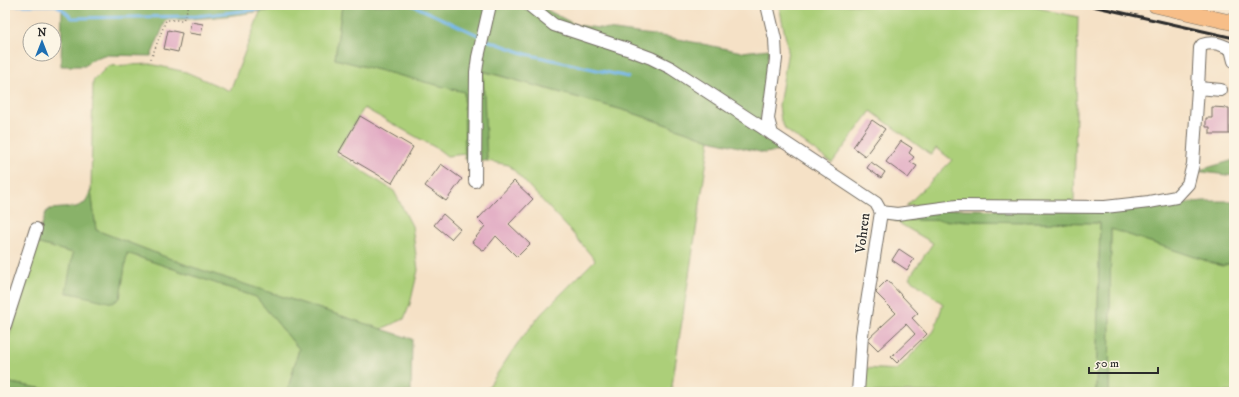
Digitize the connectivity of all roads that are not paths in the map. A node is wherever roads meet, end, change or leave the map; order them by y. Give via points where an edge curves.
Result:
1 (490, 5) edge
2 (529, 5) edge
3 (767, 5) edge
4 (1155, 5) edge
5 (1234, 23) edge
6 (1234, 61) edge
7 (1198, 88) junction
8 (1221, 90) dead end
9 (768, 119) junction
10 (755, 122) junction
11 (772, 134) junction
12 (475, 181) dead end
13 (881, 212) junction
14 (36, 229) dead end
15 (5, 324) edge
16 (858, 392) edge

1 - 12 street via 476,72
2 - 10 street, Vohren via 554,25 627,49 672,68
3 - 9 street via 775,40 776,59
4 - 5 main road
6 - 7 street via 1231,49 1209,42 1202,44
7 - 8 street
7 - 13 street via 1193,164 1188,184 1176,197 1105,207 957,206 897,214
9 - 10 street
9 - 11 street
10 - 11 street, Vohren
11 - 13 street, Vohren via 876,202
13 - 16 street, Vohren via 862,335
14 - 15 street

